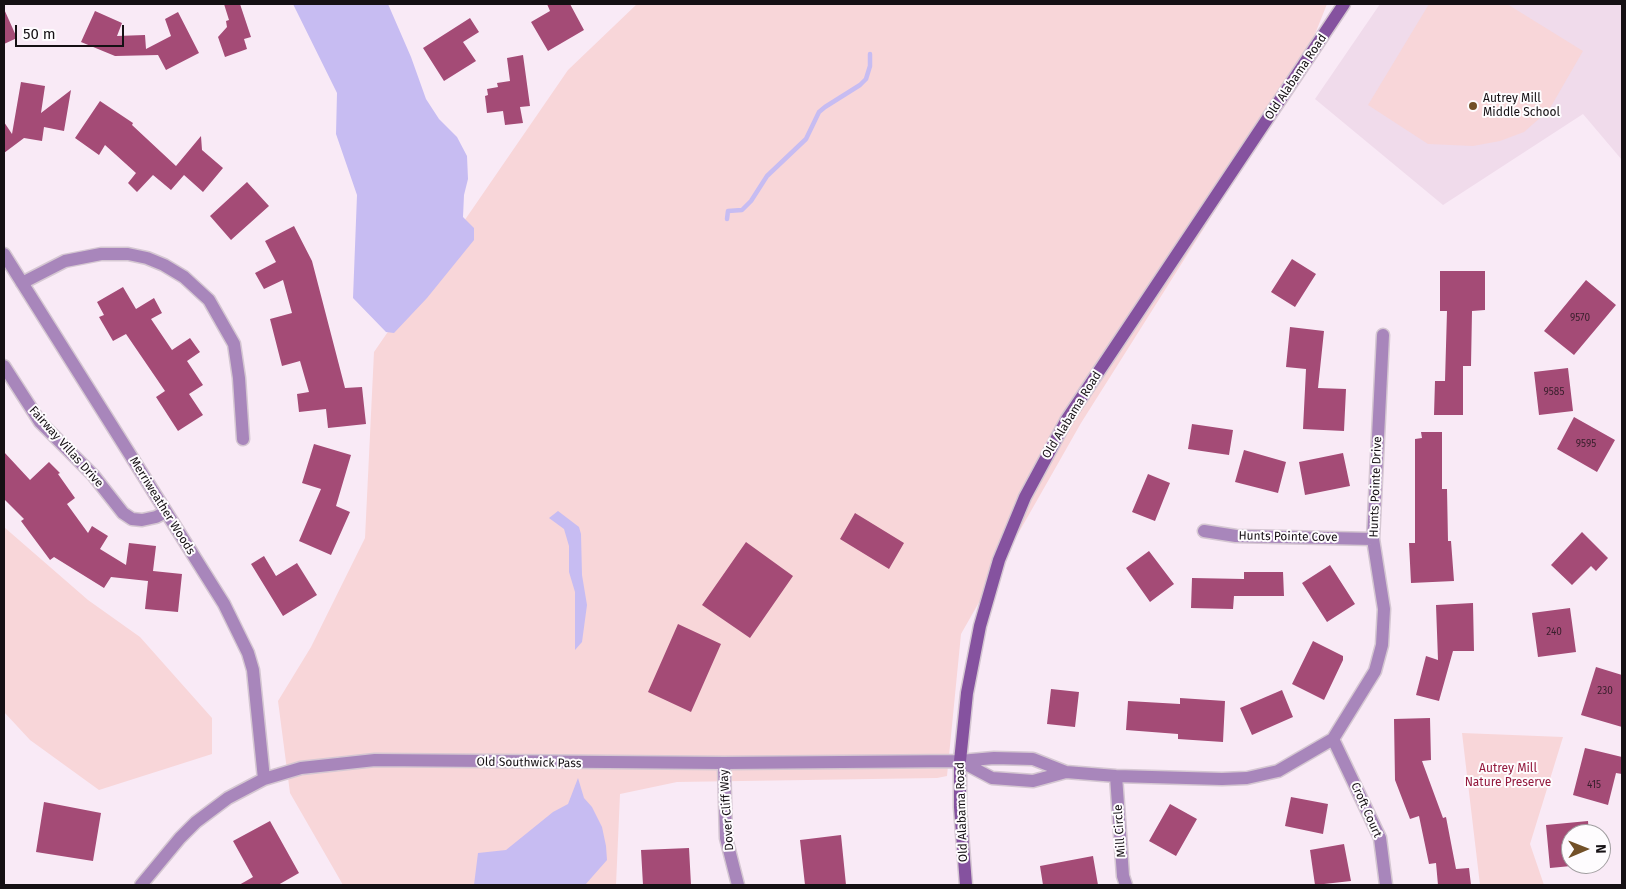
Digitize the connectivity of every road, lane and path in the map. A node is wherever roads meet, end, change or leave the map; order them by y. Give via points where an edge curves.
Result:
1 (1344, 4) edge
2 (4, 254) edge
3 (22, 282) junction
4 (1383, 335) dead end
5 (4, 366) edge
6 (243, 439) dead end
7 (166, 512) junction
8 (1204, 531) dead end
9 (1373, 538) junction
10 (1333, 739) junction
11 (960, 761) junction
12 (724, 763) junction
13 (1066, 772) junction
14 (1116, 776) junction
15 (264, 779) junction
16 (141, 885) edge
17 (738, 885) edge
18 (966, 885) edge
19 (1126, 885) edge
20 (1386, 885) edge

1 - 11 main road, Old Alabama Road via 1067,419 1041,465 1000,560 980,626 967,693
2 - 3 street, Merriweather Woods
3 - 6 street via 65,261 100,254 147,258 184,277 209,300 234,344
3 - 7 street, Merriweather Woods
4 - 9 street, Hunts Pointe Drive
5 - 7 street, Fairway Villas Drive via 40,422 93,475 123,513 132,519 142,520
7 - 15 street, Merriweather Woods via 224,604 248,653 256,695
8 - 9 street, Hunts Pointe Cove via 1236,536
9 - 10 street, Hunts Pointe Drive via 1384,609 1382,646 1375,671
10 - 14 street, Hunts Pointe Drive via 1278,771 1247,778
10 - 20 street, Croft Court via 1380,838
11 - 12 street, Old Southwick Pass
11 - 13 street, Hunts Pointe Drive via 994,758 1033,760
11 - 13 street, Hunts Pointe Drive via 992,778 1033,781
11 - 18 main road, Old Alabama Road
12 - 15 street, Old Southwick Pass via 375,760 301,768
12 - 17 street, Dover Cliff Way via 726,838
13 - 14 street, Hunts Pointe Drive
14 - 19 street, Mill Circle
15 - 16 street, Old Southwick Pass via 228,798 196,822

